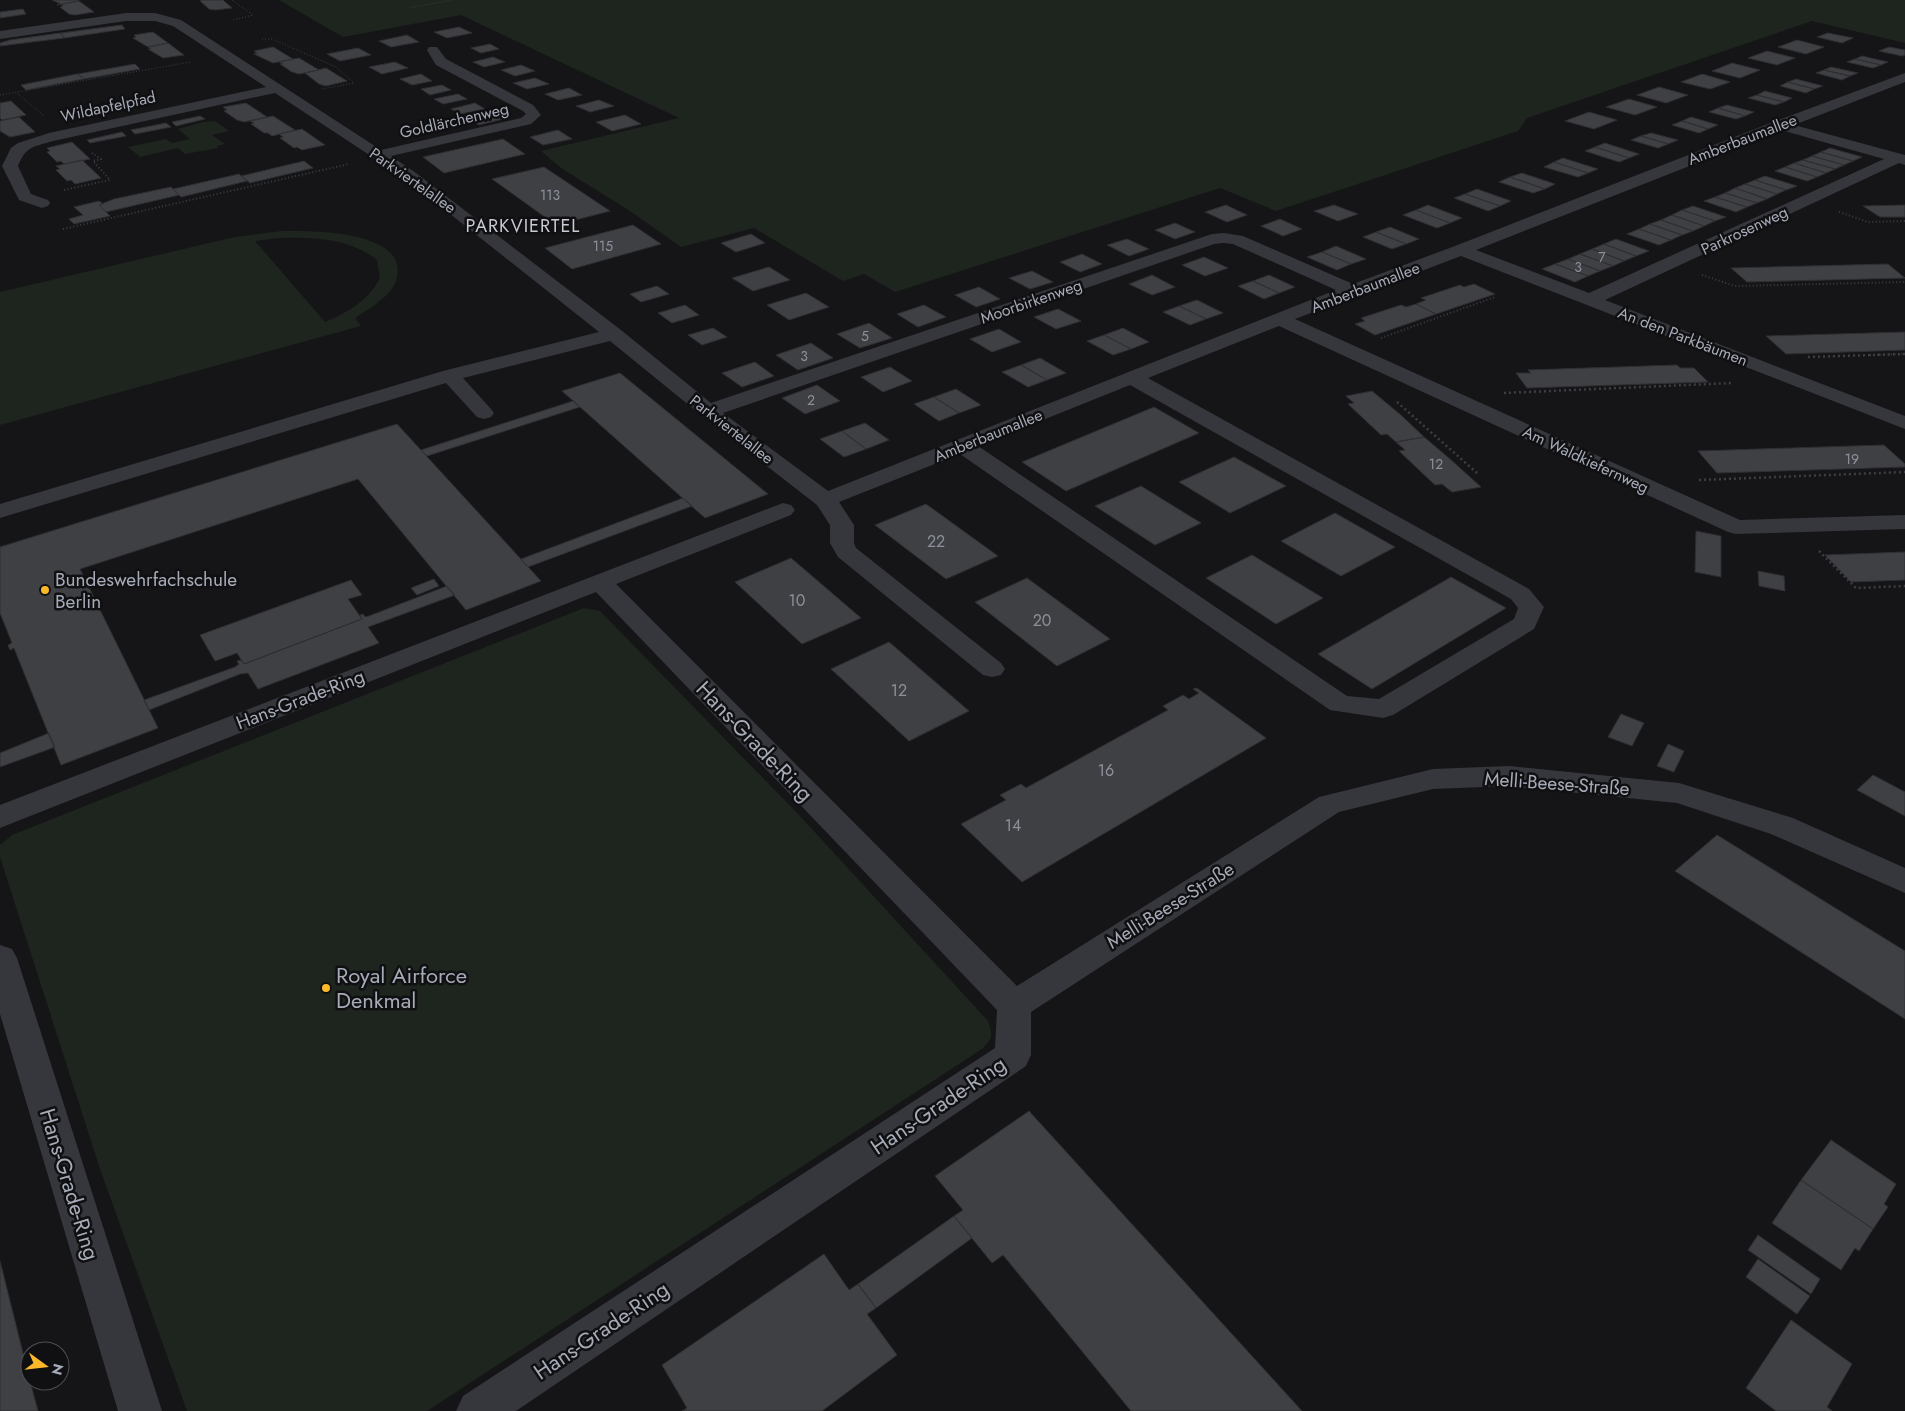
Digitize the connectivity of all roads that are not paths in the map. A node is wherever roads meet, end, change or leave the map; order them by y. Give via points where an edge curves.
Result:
1 (0, 35) edge
2 (433, 50) dead end
3 (1905, 76) edge
4 (283, 92) junction
5 (1778, 125) junction
6 (379, 156) junction
7 (1901, 160) edge
8 (42, 203) dead end
9 (1461, 250) junction
10 (1352, 290) junction
11 (1589, 300) junction
12 (1282, 320) junction
13 (614, 334) junction
14 (450, 375) junction
15 (1132, 378) junction
16 (708, 411) junction
17 (484, 413) dead end
18 (1905, 423) edge
19 (962, 445) junction
20 (825, 500) junction
21 (783, 510) dead end
22 (0, 511) edge
23 (1905, 522) edge
24 (600, 582) junction
25 (992, 669) dead end
26 (0, 817) edge
27 (1905, 881) edge
28 (0, 958) edge
29 (1014, 1005) junction
30 (140, 1411) edge
31 (478, 1411) edge

1 - 4 street, Parkviertelallee via 111,18 156,17 177,23
2 - 6 street, Goldlärchenweg via 442,62 528,108 534,115 526,122
3 - 5 street, Amberbaumallee
4 - 6 street, Parkviertelallee
4 - 8 street, Wildapfelpfad via 35,141 16,151 10,166 25,197
5 - 7 street
5 - 9 street, Amberbaumallee
6 - 13 street, Parkviertelallee via 411,176
7 - 11 street, Parkrosenweg
9 - 10 street, Amberbaumallee
9 - 11 street, An den Parkbäumen
10 - 12 street, Amberbaumallee
10 - 16 street, Moorbirkenweg via 1237,240 1212,239
11 - 18 street, An den Parkbäumen
12 - 15 street, Amberbaumallee
12 - 23 street, Am Waldkiefernweg via 1736,527
13 - 14 street
13 - 16 street, Parkviertelallee
14 - 17 street
14 - 22 street
15 - 19 street, Amberbaumallee
15 - 19 street via 1520,594 1531,607 1525,623 1383,710 1340,704
16 - 20 street, Parkviertelallee
19 - 20 street, Amberbaumallee
20 - 25 street, Parkviertelallee via 840,519 845,532 842,542 846,552
21 - 24 street, Hans-Grade-Ring
24 - 26 street, Hans-Grade-Ring
24 - 29 street, Hans-Grade-Ring
27 - 29 street, Melli-Beese-Straße via 1782,826 1679,793 1509,776 1433,778 1330,804
28 - 30 street, Hans-Grade-Ring
29 - 31 street, Hans-Grade-Ring via 1013,1055

